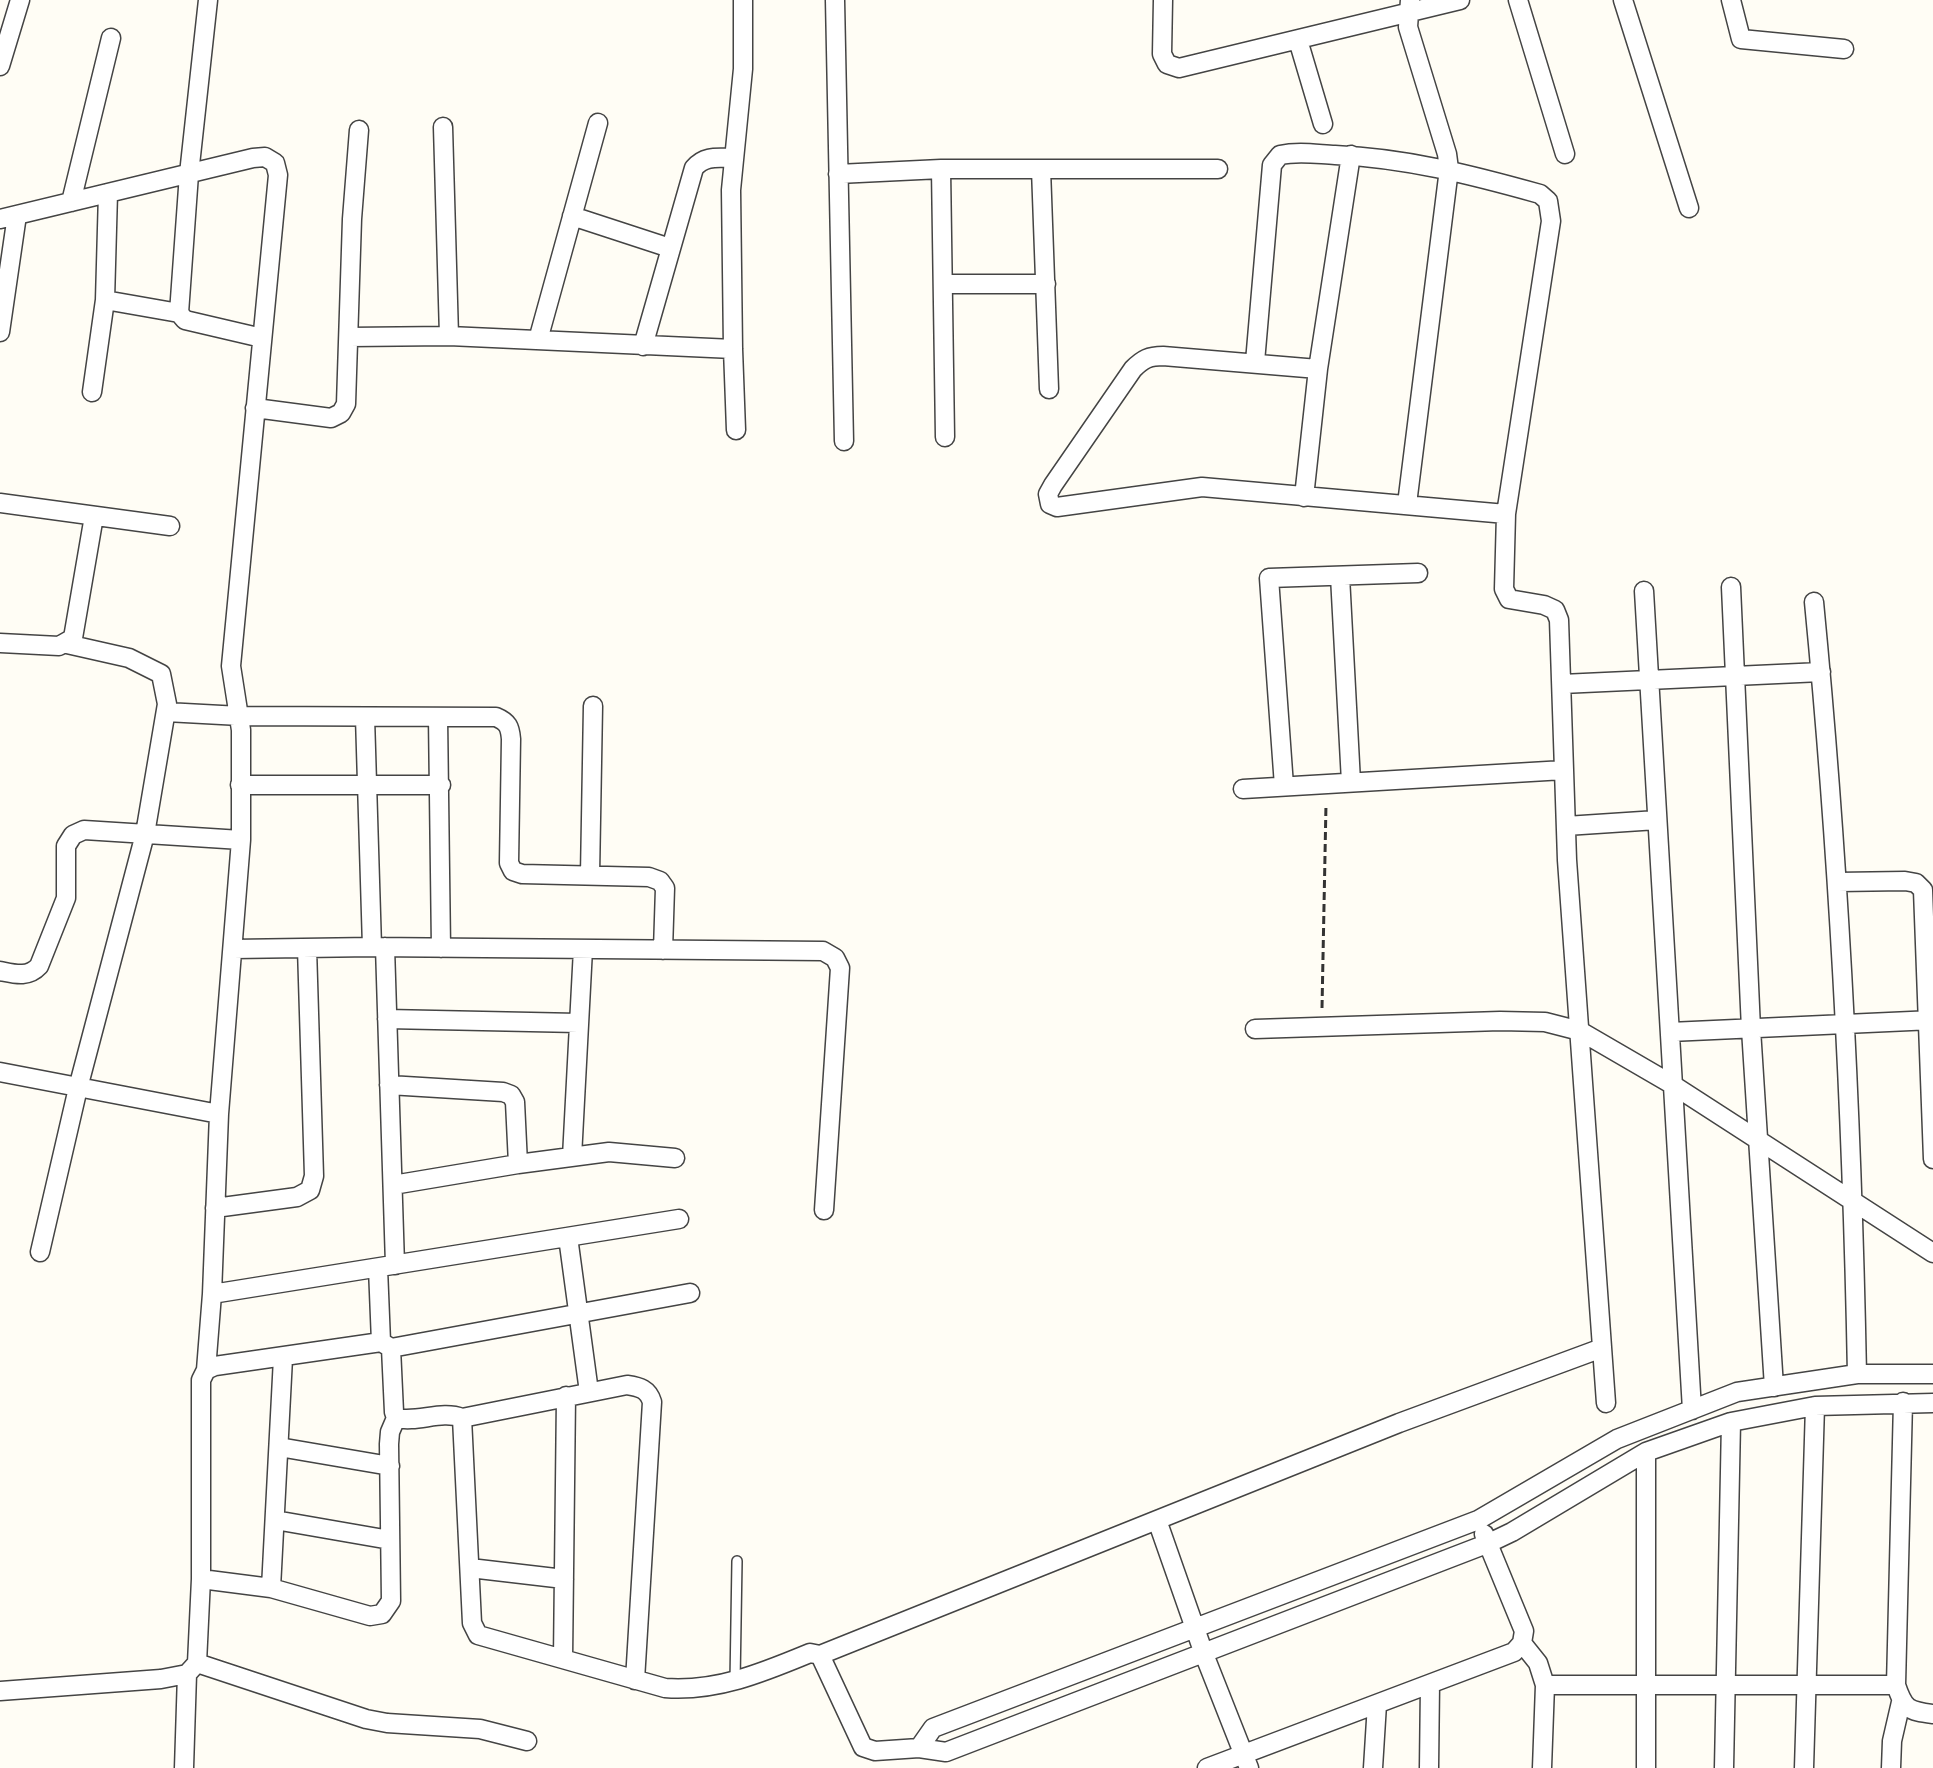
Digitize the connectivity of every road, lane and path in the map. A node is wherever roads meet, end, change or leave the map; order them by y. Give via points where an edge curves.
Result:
1 (20, 0) edge
2 (208, 0) edge
3 (743, 0) edge
4 (835, 0) edge
5 (1163, 0) edge
6 (1460, 0) edge
7 (1518, 0) edge
8 (1623, 0) edge
9 (1731, 0) edge
10 (1409, 6) edge
11 (111, 38) dead end
12 (1298, 40) junction
13 (1844, 49) dead end
14 (0, 66) edge
15 (598, 123) dead end
16 (1323, 124) dead end
17 (443, 127) dead end
18 (359, 130) dead end
19 (1565, 154) dead end
20 (1351, 155) junction
21 (733, 158) junction
22 (941, 169) junction
23 (1041, 169) junction
24 (1218, 169) dead end
25 (1449, 169) junction
26 (189, 174) junction
27 (838, 174) junction
28 (108, 193) junction
29 (71, 202) junction
30 (1689, 208) dead end
31 (572, 216) junction
32 (8, 217) edge
33 (670, 248) junction
34 (943, 284) junction
35 (1046, 284) junction
36 (105, 300) junction
37 (179, 313) junction
38 (0, 332) edge
39 (449, 336) junction
40 (349, 337) junction
41 (262, 338) junction
42 (538, 340) junction
43 (643, 346) junction
44 (733, 349) junction
45 (1255, 362) junction
46 (1318, 369) junction
47 (1049, 389) dead end
48 (92, 392) dead end
49 (255, 408) junction
50 (736, 430) dead end
51 (945, 437) dead end
52 (844, 441) dead end
53 (1304, 497) junction
54 (0, 503) edge
55 (1407, 504) junction
56 (1506, 514) junction
57 (94, 516) junction
58 (170, 526) dead end
59 (1418, 573) dead end
60 (1340, 576) junction
61 (1731, 587) dead end
62 (1644, 591) dead end
63 (1814, 602) dead end
64 (0, 643) edge
65 (67, 644) junction
66 (1821, 672) junction
67 (1736, 677) junction
68 (1649, 680) junction
69 (1562, 684) junction
70 (593, 706) dead end
71 (166, 712) junction
72 (240, 716) junction
73 (365, 717) junction
74 (438, 717) junction
75 (1564, 770) junction
76 (1351, 782) junction
77 (1326, 784) junction
78 (240, 785) junction
79 (368, 785) junction
80 (441, 785) junction
81 (1284, 786) junction
82 (1243, 789) dead end
83 (1657, 820) junction
84 (1566, 826) junction
85 (145, 834) junction
86 (241, 840) junction
87 (590, 875) junction
88 (1838, 882) junction
89 (378, 947) junction
90 (307, 948) junction
91 (441, 948) junction
92 (233, 949) junction
93 (583, 949) junction
94 (663, 950) junction
95 (0, 971) edge
96 (387, 1019) junction
97 (1931, 1020) edge
98 (578, 1023) junction
99 (1845, 1024) junction
100 (1322, 1027) junction
101 (1255, 1029) dead end
102 (1751, 1029) junction
103 (1580, 1031) junction
104 (1670, 1032) junction
105 (0, 1072) edge
106 (389, 1085) junction
107 (1673, 1085) junction
108 (78, 1088) junction
109 (219, 1114) junction
110 (1757, 1140) junction
111 (572, 1157) junction
112 (675, 1158) dead end
113 (1933, 1159) edge
114 (518, 1164) junction
115 (393, 1185) junction
116 (1854, 1203) junction
117 (215, 1208) junction
118 (824, 1210) dead end
119 (679, 1219) dead end
120 (568, 1237) junction
121 (40, 1252) dead end
122 (1933, 1253) edge
123 (387, 1266) junction
124 (690, 1293) dead end
125 (212, 1294) junction
126 (580, 1313) junction
127 (386, 1345) junction
128 (1602, 1348) junction
129 (283, 1358) junction
130 (206, 1370) junction
131 (1857, 1374) junction
132 (1933, 1374) edge
133 (1774, 1387) junction
134 (589, 1392) junction
135 (566, 1396) junction
136 (1903, 1402) junction
137 (1606, 1403) dead end
138 (1933, 1403) edge
139 (1815, 1406) junction
140 (1692, 1410) junction
141 (396, 1418) junction
142 (462, 1418) junction
143 (1731, 1422) junction
144 (279, 1447) junction
145 (1646, 1452) junction
146 (390, 1466) junction
147 (275, 1520) junction
148 (1157, 1520) junction
149 (1478, 1520) junction
150 (390, 1540) junction
151 (1489, 1543) junction
152 (737, 1561) dead end
153 (470, 1568) junction
154 (201, 1579) junction
155 (564, 1579) junction
156 (271, 1588) junction
157 (1196, 1630) junction
158 (1522, 1643) junction
159 (1204, 1654) junction
160 (820, 1655) junction
161 (563, 1659) junction
162 (192, 1668) junction
163 (635, 1680) junction
164 (735, 1682) junction
165 (1430, 1684) junction
166 (1545, 1685) junction
167 (1647, 1685) junction
168 (1725, 1685) junction
169 (1806, 1685) junction
170 (0, 1691) edge
171 (1899, 1693) junction
172 (1377, 1704) junction
173 (1933, 1714) edge
174 (527, 1741) dead end
175 (919, 1748) junction
176 (1245, 1761) edge
177 (184, 1768) edge
178 (1207, 1768) edge
179 (1373, 1768) edge
180 (1429, 1768) edge
181 (1542, 1768) edge
182 (1646, 1768) edge
183 (1724, 1768) edge
184 (1804, 1768) edge
185 (1891, 1768) edge

1 - 14 street
2 - 26 street
3 - 21 street via 743,69
4 - 27 street
5 - 12 street via 1162,54 1167,64 1179,68
6 - 10 street
7 - 19 street
8 - 30 street
9 - 13 street via 1741,39
10 - 12 street
10 - 25 street via 1408,27
11 - 29 street
12 - 16 street
15 - 31 street
17 - 39 street
18 - 40 street
20 - 25 street
20 - 45 street via 1293,152 1280,155 1272,165
20 - 46 street
21 - 33 street via 708,158 694,168
21 - 44 street
22 - 23 street
22 - 27 street
22 - 34 street
23 - 24 street
23 - 35 street
25 - 55 street
25 - 56 street via 1540,194 1551,209
26 - 28 street
26 - 37 street
26 - 41 street via 253,158 275,163
27 - 52 street
28 - 29 street
28 - 36 street
29 - 32 street
31 - 33 street
31 - 42 street
32 - 38 street
33 - 43 street
34 - 35 street
34 - 51 street
35 - 47 street
36 - 37 street
36 - 48 street
37 - 41 street via 185,320
39 - 40 street
39 - 42 street
40 - 49 street via 346,404 341,413 331,418
41 - 49 street
42 - 43 street
43 - 44 street
44 - 50 street
45 - 46 street
45 - 53 street via 1163,356 1142,360 1053,485 1050,504 1202,487
46 - 53 street
49 - 72 street via 231,666
53 - 55 street
54 - 57 street
55 - 56 street
56 - 69 street via 1504,589 1509,599 1555,610
57 - 58 street
57 - 65 street via 73,638
59 - 60 street
60 - 76 street
60 - 81 street via 1269,578
61 - 67 street
62 - 68 street
63 - 66 street
64 - 65 street
65 - 71 street via 129,658 161,674
66 - 67 street
66 - 88 street
67 - 68 street
67 - 102 street
68 - 69 street
68 - 83 street
69 - 75 street
70 - 87 street
71 - 72 street
71 - 85 street
72 - 73 street
72 - 78 street
73 - 74 street
73 - 79 street
74 - 80 street
74 - 87 street via 496,717 510,729 513,871
75 - 76 street
75 - 84 street
76 - 77 street
77 - 81 street
77 - 100 path
78 - 79 street
78 - 86 street
79 - 80 street
79 - 89 street
80 - 91 street
81 - 82 street
83 - 84 street
83 - 104 street
84 - 103 street
85 - 86 street
85 - 95 street via 84,830 73,835 66,846 66,898 39,966 19,975
85 - 108 street
86 - 92 street
87 - 94 street via 660,881 665,888
88 - 97 street via 1905,881 1923,890
88 - 99 street
89 - 90 street
89 - 91 street
89 - 96 street
90 - 92 street
90 - 117 street via 314,1176 310,1190 297,1197
91 - 93 street
92 - 109 street
93 - 94 street
93 - 98 street
94 - 118 street via 823,951 835,958 840,968
96 - 98 street
96 - 106 street
97 - 99 street
97 - 113 street
98 - 111 street
99 - 102 street
99 - 116 street
100 - 101 street
100 - 103 street via 1500,1021 1545,1022
102 - 104 street
102 - 110 street
103 - 107 street
103 - 128 street
104 - 107 street
105 - 108 street
106 - 114 street via 511,1095
106 - 115 street
107 - 110 street
107 - 140 street
108 - 109 street
108 - 121 street
109 - 117 street
110 - 116 street
110 - 133 street
111 - 112 street via 609,1152
111 - 114 street
114 - 115 street
115 - 123 street
116 - 122 street
116 - 131 street
117 - 125 street
119 - 120 street
120 - 123 street
120 - 126 street
123 - 125 street
123 - 127 street
124 - 126 street
125 - 130 street
126 - 127 street
126 - 134 street
127 - 129 street
127 - 141 street
128 - 137 street
128 - 148 street
129 - 130 street
129 - 144 street
130 - 154 street via 201,1380
131 - 132 street
131 - 133 street
133 - 140 street via 1737,1392
134 - 135 street
134 - 163 street via 639,1386 652,1402
135 - 142 street
135 - 155 street
136 - 138 street
136 - 139 street
136 - 171 street
139 - 143 street
139 - 169 street
140 - 149 street via 1617,1439
141 - 142 street
141 - 146 street via 390,1432
142 - 153 street
143 - 145 street
143 - 168 street
144 - 146 street
144 - 147 street
145 - 151 street
145 - 167 street
146 - 150 street
147 - 150 street
147 - 156 street
148 - 157 street
148 - 160 street
149 - 151 street
149 - 157 street
150 - 156 street via 391,1601 382,1614 370,1616
151 - 158 street via 1520,1618
151 - 159 street
152 - 164 lane
153 - 155 street
153 - 161 street via 472,1623 478,1635
154 - 156 street
154 - 162 street
155 - 161 street
157 - 159 street
157 - 175 street via 933,1728
158 - 165 street via 1514,1652
158 - 166 street via 1538,1663
159 - 175 street via 946,1752
159 - 176 street
160 - 164 street via 810,1653
160 - 175 street via 863,1747
161 - 163 street
162 - 170 street via 161,1679
162 - 174 street via 366,1719 480,1729
162 - 177 street
163 - 164 street via 679,1689
165 - 172 street
165 - 180 street
166 - 167 street
166 - 181 street
167 - 168 street
167 - 182 street
168 - 169 street
168 - 183 street
169 - 171 street
169 - 184 street
171 - 173 street via 1910,1711
171 - 185 street
172 - 176 street
172 - 179 street
176 - 178 street

